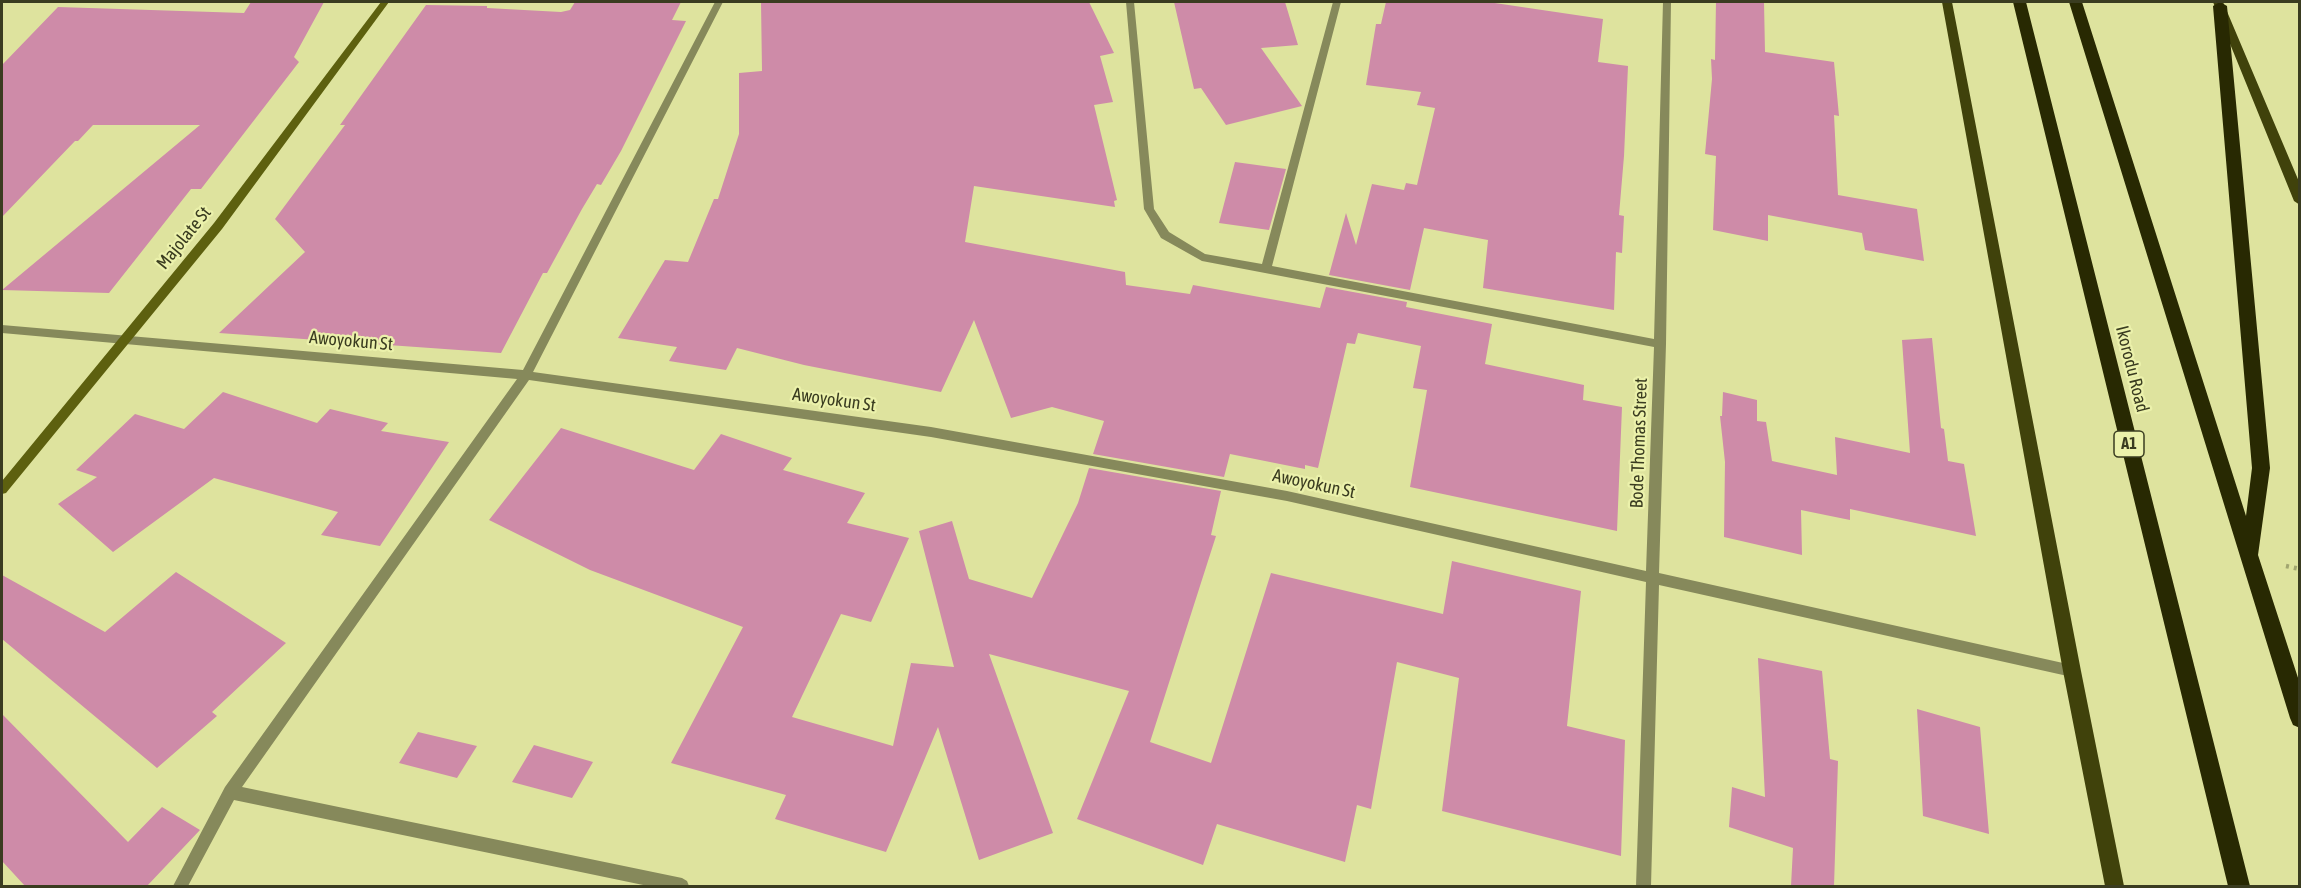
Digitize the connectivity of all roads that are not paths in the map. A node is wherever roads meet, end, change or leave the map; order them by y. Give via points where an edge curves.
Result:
1 (386, 2) edge
2 (719, 2) edge
3 (1130, 2) edge
4 (1337, 2) edge
5 (1667, 2) edge
6 (1947, 2) edge
7 (2019, 2) edge
8 (2074, 2) edge
9 (2218, 4) edge
10 (2300, 201) edge
11 (1266, 268) junction
12 (2, 329) edge
13 (124, 340) junction
14 (1660, 344) junction
15 (526, 375) junction
16 (2, 489) edge
17 (2250, 558) junction
18 (1652, 576) junction
19 (2072, 671) junction
20 (2300, 718) edge
21 (230, 792) junction
22 (180, 886) edge
23 (682, 886) edge
24 (1643, 886) edge
25 (2115, 886) edge
26 (2239, 886) edge

1 - 13 main road, Majolate St via 218,226
2 - 15 street
3 - 11 street via 1149,208 1165,235 1202,257
4 - 11 street
5 - 14 street, Bode Thomas Street
6 - 19 main road
7 - 26 highway, Ikorodu Road / A1
8 - 17 highway
9 - 10 main road
9 - 17 highway via 2261,468
11 - 14 street
12 - 13 street, Awoyokun St
13 - 15 street, Awoyokun St
13 - 16 main road, Majolate St
14 - 18 street, Bode Thomas Street
15 - 18 street, Awoyokun St via 931,432 1276,494
15 - 21 street
17 - 20 highway
18 - 19 street, Awoyokun St
18 - 24 street, Bode Thomas Street
19 - 25 main road
21 - 22 street
21 - 23 street

